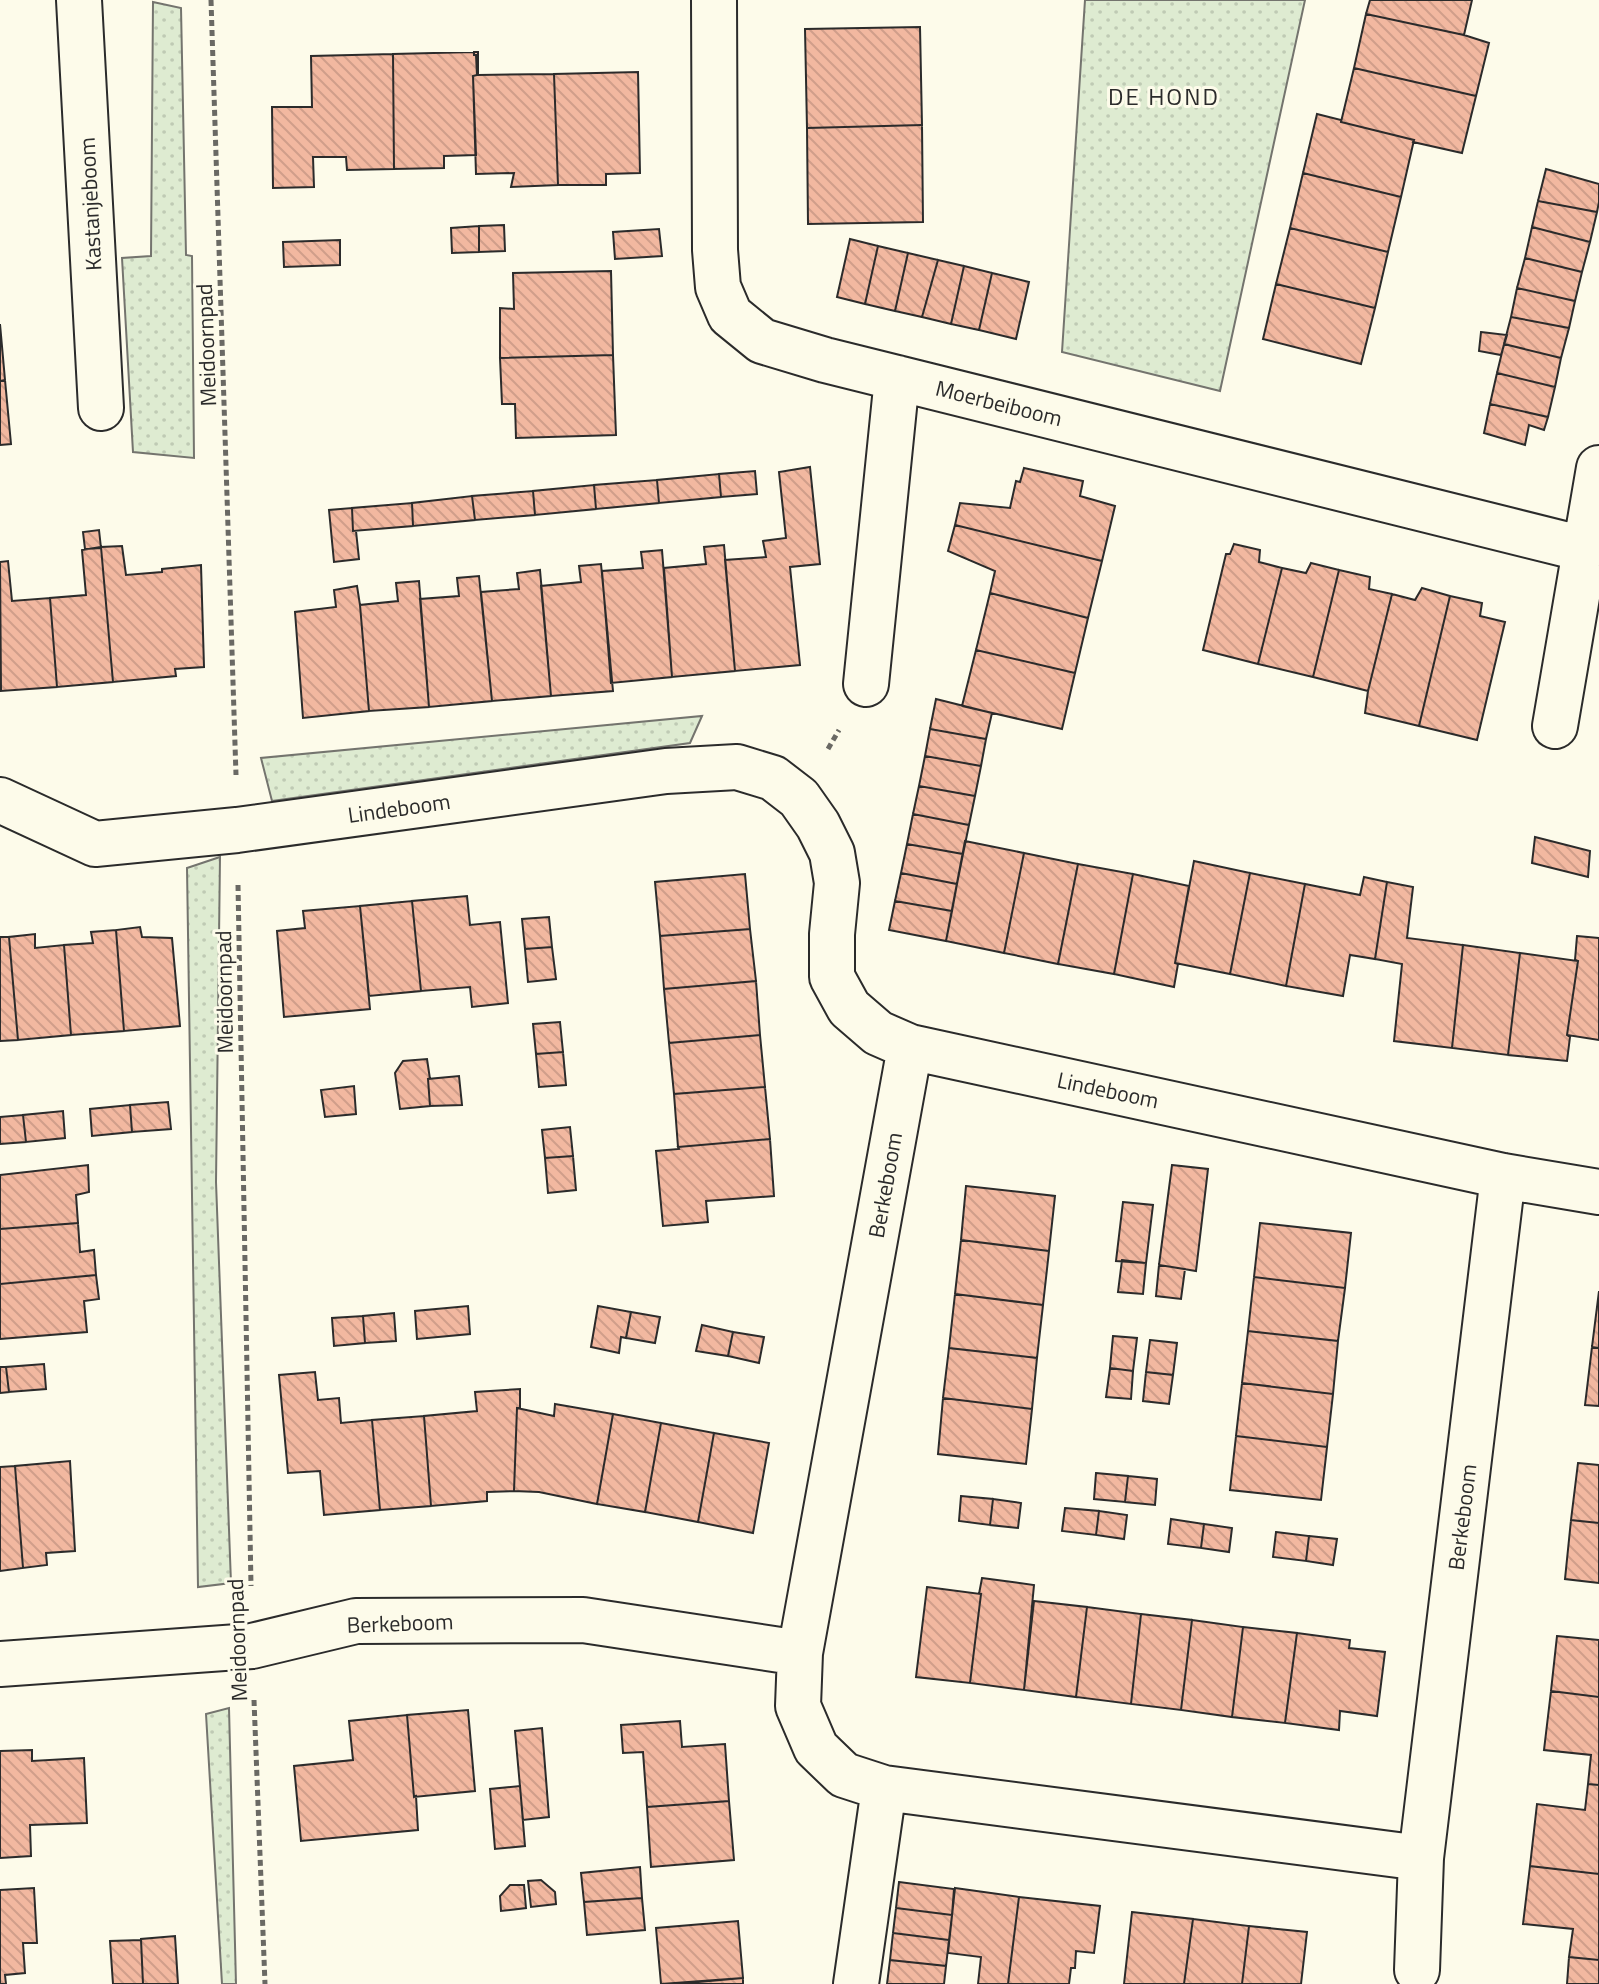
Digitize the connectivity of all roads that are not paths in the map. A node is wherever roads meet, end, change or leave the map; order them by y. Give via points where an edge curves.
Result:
1 (79, 0) edge
2 (714, 0) edge
3 (897, 378) junction
4 (101, 408) dead end
5 (1599, 468) edge
6 (1584, 549) junction
7 (866, 684) road end
8 (1555, 726) dead end
9 (0, 800) edge
10 (910, 1047) junction
11 (1503, 1176) junction
12 (1599, 1192) edge
13 (800, 1653) junction
14 (0, 1664) edge
15 (884, 1788) junction
16 (1421, 1858) junction
17 (1417, 1970) dead end
18 (856, 1984) edge

1 - 4 street, Kastanjeboom
2 - 3 street, Moerbeiboom via 715,250 718,287 730,315 762,341
3 - 6 street, Moerbeiboom
3 - 7 street
5 - 6 street
6 - 8 street
9 - 10 street, Lindeboom via 95,844 237,830 651,773 737,767 773,778 799,798 818,825 832,853 837,883 832,977 849,1008 878,1033
10 - 11 street, Lindeboom
10 - 13 street, Berkeboom
11 - 12 street, Lindeboom
11 - 16 street, Berkeboom
13 - 14 street, Berkeboom via 583,1620 356,1621 252,1646
13 - 15 street, Berkeboom via 798,1706 816,1748 844,1775
15 - 16 street, Berkeboom
15 - 18 street
16 - 17 street, Berkeboom

